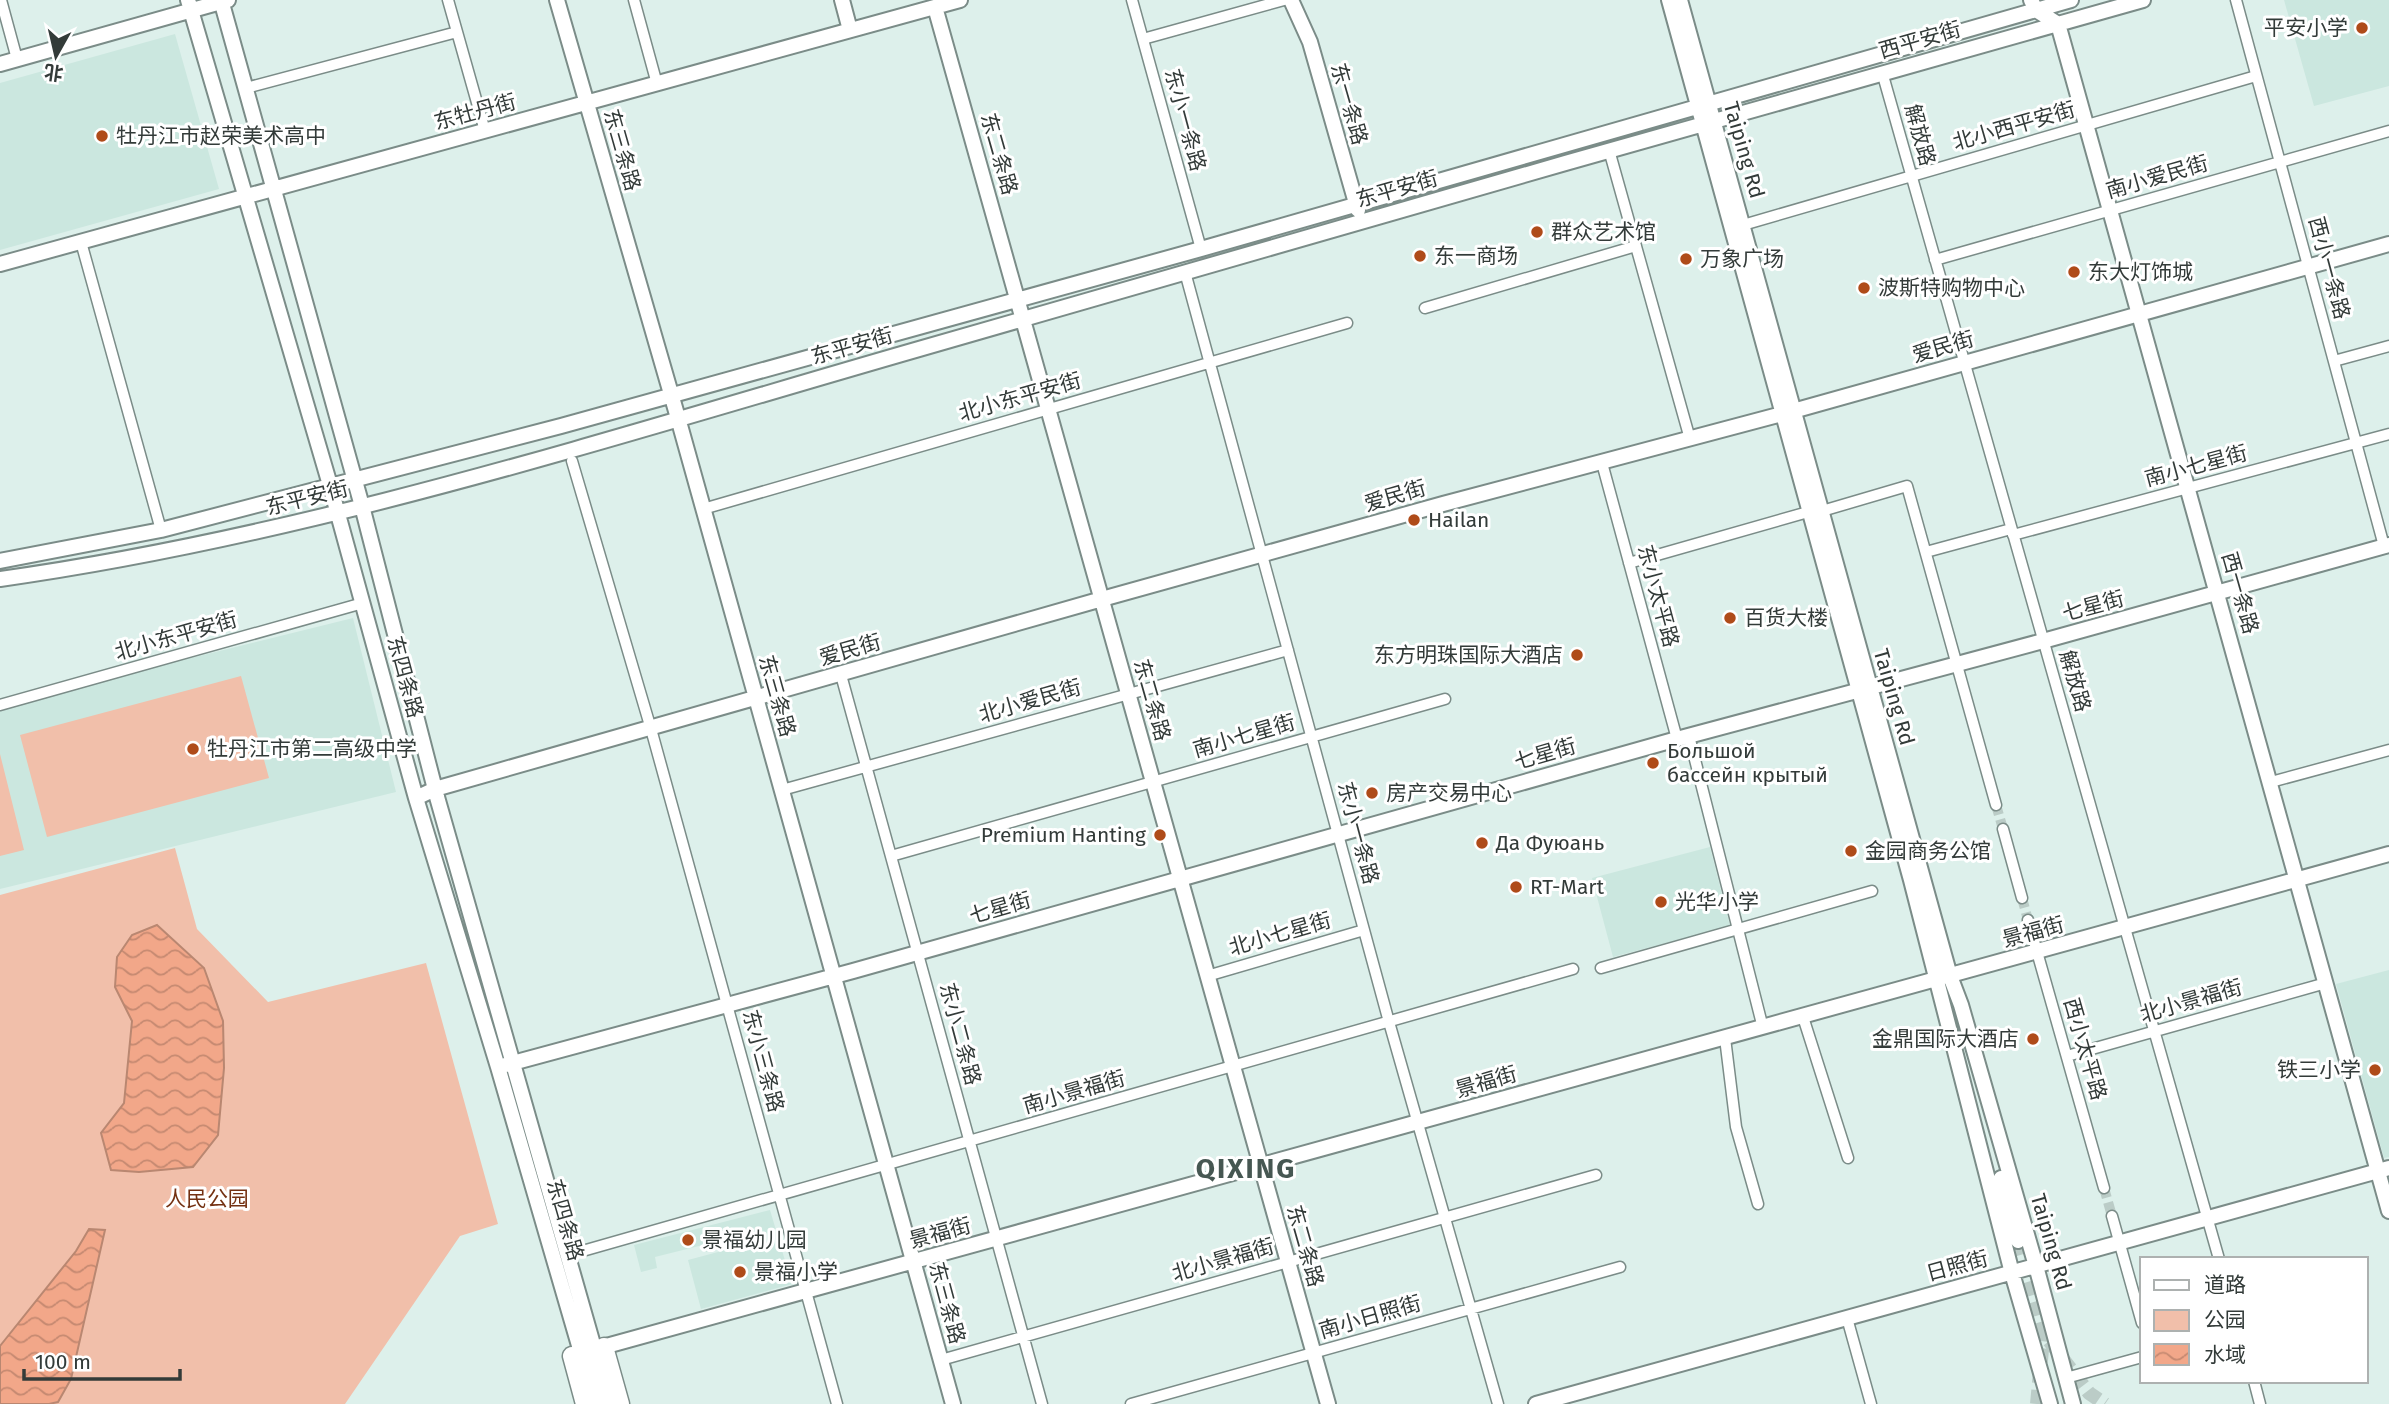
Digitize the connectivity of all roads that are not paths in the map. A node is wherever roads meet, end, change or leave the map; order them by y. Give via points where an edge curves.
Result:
1 (1, 0) edge
2 (448, 0) edge
3 (557, 0) edge
4 (635, 0) edge
5 (842, 0) edge
6 (960, 0) edge
7 (1132, 0) edge
8 (1284, 0) edge
9 (1292, 0) edge
10 (1669, 0) edge
11 (1680, 0) edge
12 (2071, 0) edge
13 (2143, 0) edge
14 (2235, 0) edge
15 (223, 1) edge
16 (190, 5) edge
17 (2033, 5) edge
18 (935, 7) junction
19 (2058, 23) junction
20 (850, 30) junction
21 (457, 32) junction
22 (1143, 39) junction
23 (17, 59) junction
24 (0, 64) edge
25 (1882, 72) junction
26 (2256, 76) junction
27 (657, 84) junction
28 (246, 88) junction
29 (587, 103) junction
30 (1703, 104) junction
31 (1708, 121) junction
32 (2088, 125) junction
33 (485, 131) junction
34 (2389, 131) edge
35 (1609, 150) junction
36 (2280, 162) junction
37 (1911, 176) junction
38 (274, 187) junction
39 (246, 195) junction
40 (1355, 203) junction
41 (2111, 210) junction
42 (1362, 221) junction
43 (1743, 225) junction
44 (81, 242) junction
45 (2389, 244) edge
46 (1636, 246) junction
47 (1201, 249) junction
48 (1935, 260) junction
49 (0, 264) edge
50 (2308, 266) junction
51 (1185, 272) junction
52 (1018, 298) junction
53 (1425, 308) dead end
54 (2140, 313) junction
55 (1023, 319) junction
56 (1347, 323) dead end
57 (2389, 346) edge
58 (2334, 361) junction
59 (1210, 363) junction
60 (1964, 363) junction
61 (671, 395) junction
62 (1048, 409) junction
63 (1787, 413) junction
64 (678, 418) junction
65 (2389, 433) edge
66 (1690, 439) junction
67 (2356, 442) junction
68 (572, 461) dead end
69 (1602, 463) junction
70 (354, 480) junction
71 (330, 485) junction
72 (2189, 488) junction
73 (362, 506) junction
74 (704, 509) junction
75 (337, 512) junction
76 (1815, 512) junction
77 (161, 530) junction
78 (2012, 532) junction
79 (2387, 545) edge
80 (1926, 552) junction
81 (1262, 555) junction
82 (0, 561) edge
83 (1629, 563) junction
84 (0, 579) edge
85 (2218, 593) junction
86 (1102, 599) junction
87 (363, 603) junction
88 (2043, 641) junction
89 (1288, 650) junction
90 (1957, 664) junction
91 (841, 675) junction
92 (1863, 689) junction
93 (1128, 694) junction
94 (757, 699) junction
95 (1445, 699) dead end
96 (0, 705) edge
97 (651, 729) junction
98 (1312, 737) junction
99 (1683, 737) junction
100 (2389, 750) edge
101 (867, 767) junction
102 (1153, 782) junction
103 (2271, 782) junction
104 (435, 789) junction
105 (782, 790) junction
106 (416, 798) junction
107 (1996, 805) tunnel mouth
108 (2003, 829) tunnel mouth
109 (1338, 834) junction
110 (2389, 854) edge
111 (891, 856) junction
112 (1180, 879) junction
113 (2298, 880) junction
114 (1872, 891) dead end
115 (2022, 898) tunnel mouth
116 (2028, 920) tunnel mouth
117 (2125, 928) junction
118 (1738, 929) junction
119 (1364, 930) junction
120 (2037, 952) junction
121 (918, 953) junction
122 (1601, 968) dead end
123 (1573, 969) dead end
124 (834, 976) junction
125 (1208, 976) junction
126 (1944, 978) junction
127 (2326, 983) junction
128 (1957, 994) junction
129 (1941, 998) junction
130 (727, 1006) junction
131 (1803, 1017) junction
132 (1389, 1022) junction
133 (1763, 1028) junction
134 (2154, 1031) junction
135 (1725, 1038) junction
136 (2067, 1056) junction
137 (505, 1066) junction
138 (1233, 1067) junction
139 (1417, 1123) junction
140 (970, 1141) junction
141 (1848, 1158) dead end
142 (887, 1165) junction
143 (1261, 1166) junction
144 (2384, 1169) edge
145 (1596, 1175) dead end
146 (2104, 1188) tunnel mouth
147 (780, 1195) junction
148 (1758, 1204) dead end
149 (2389, 1211) edge
150 (2112, 1216) tunnel mouth
151 (1444, 1217) junction
152 (2207, 1218) junction
153 (996, 1239) junction
154 (2120, 1242) junction
155 (586, 1250) dead end
156 (2218, 1257) edge
157 (914, 1262) junction
158 (1288, 1262) junction
159 (2036, 1266) junction
160 (1620, 1267) dead end
161 (2012, 1273) junction
162 (806, 1291) junction
163 (1470, 1309) junction
164 (2140, 1316) edge
165 (1847, 1318) junction
166 (1023, 1336) junction
167 (588, 1351) junction
168 (1313, 1353) junction
169 (2140, 1358) edge
170 (941, 1360) junction
171 (2066, 1378) junction
172 (2255, 1383) edge
173 (833, 1403) edge
174 (576, 1404) edge
175 (585, 1404) edge
176 (596, 1404) edge
177 (610, 1404) edge
178 (620, 1404) edge
179 (628, 1404) edge
180 (953, 1404) edge
181 (1042, 1404) edge
182 (1131, 1404) edge
183 (1328, 1404) edge
184 (1498, 1404) edge
185 (1536, 1404) edge
186 (1871, 1404) edge
187 (2050, 1404) edge
188 (2073, 1404) edge
189 (2260, 1404) edge

1 - 23 street
2 - 21 street
3 - 29 street, 东三条路
4 - 27 street
5 - 20 street
6 - 18 street, 东牡丹街
7 - 22 street, 东小一条路
8 - 22 street
9 - 40 street, 东一条路 via 1310,42
10 - 30 street, Taiping Rd
11 - 30 street, Taiping Rd
12 - 17 street, 西平安街
13 - 19 street, 西平安街
14 - 26 street, 西小一条路
15 - 16 street
15 - 28 street
16 - 23 street
16 - 39 street, 东四条路
17 - 19 street
17 - 30 street, 西平安街
18 - 20 street, 东牡丹街
18 - 52 street, 东二条路
19 - 25 street, 西平安街
19 - 32 street, 西一条路
20 - 27 street, 东牡丹街
21 - 28 street
21 - 33 street
22 - 47 street, 东小一条路
23 - 24 street
25 - 31 street, 西平安街
25 - 37 street, 解放路
26 - 32 street, 北小西平安街
26 - 36 street, 西小一条路
27 - 29 street, 东牡丹街
28 - 38 street
29 - 33 street, 东牡丹街
29 - 61 street, 东三条路
30 - 31 street, Taiping Rd
30 - 40 street, 东平安街
31 - 35 street, 东平安街
31 - 43 street, Taiping Rd
31 - 63 street, Taiping Rd
32 - 37 street, 北小西平安街
32 - 41 street, 西一条路
33 - 38 street, 东牡丹街
34 - 36 street, 南小爱民街
35 - 42 street, 东平安街
35 - 46 street
36 - 41 street, 南小爱民街
36 - 50 street, 西小一条路
37 - 43 street, 北小西平安街
37 - 48 street, 解放路
38 - 39 street, 东牡丹街
38 - 70 street
39 - 44 street, 东牡丹街
39 - 71 street, 东四条路
40 - 42 street, 东一条路
40 - 47 street, 东平安街
41 - 48 street, 南小爱民街
41 - 54 street, 西一条路
42 - 51 street, 东平安街
43 - 63 street, Taiping Rd
44 - 49 street, 东牡丹街
44 - 77 street
45 - 50 street, 爱民街
46 - 53 street
46 - 66 street
47 - 52 street, 东平安街
48 - 60 street, 解放路
50 - 54 street, 爱民街
50 - 58 street, 西小一条路
51 - 55 street, 东平安街
51 - 59 street, 东小一条路
52 - 55 street, 东二条路
52 - 61 street, 东平安街
54 - 60 street, 爱民街
54 - 72 street, 西一条路
55 - 62 street, 东二条路
55 - 64 street, 东平安街
56 - 59 street, 北小东平安街
57 - 58 street
58 - 67 street, 西小一条路
59 - 62 street, 北小东平安街
59 - 81 street, 东小一条路
60 - 63 street, 爱民街
60 - 78 street, 解放路
61 - 64 street, 东三条路
61 - 70 street, 东平安街
62 - 74 street, 北小东平安街
62 - 86 street, 东二条路
63 - 66 street, 爱民街
63 - 76 street, Taiping Rd
64 - 73 street, 东平安街
64 - 74 street, 东三条路
65 - 67 street, 南小七星街
66 - 69 street, 爱民街
67 - 72 street, 南小七星街
67 - 79 street, 西小一条路
68 - 97 street, 东小三条路
69 - 81 street, 爱民街
69 - 83 street, 东小太平路
70 - 71 street, 东平安街
70 - 73 street
71 - 75 street, 东四条路
71 - 77 street, 东平安街
72 - 78 street, 南小七星街
72 - 85 street, 西一条路
73 - 75 street, 东平安街
73 - 104 street
74 - 94 street, 东三条路
75 - 84 street, 东平安街 via 191,547
75 - 87 street, 东四条路
76 - 80 street via 1907,486
76 - 83 street
76 - 92 street, Taiping Rd
77 - 82 street, 东平安街
78 - 80 street, 南小七星街
78 - 88 street, 解放路
79 - 85 street, 七星街
80 - 90 street
81 - 86 street, 爱民街
81 - 89 street, 东小一条路
83 - 99 street, 东小太平路
85 - 88 street, 七星街
85 - 103 street, 西一条路
86 - 91 street, 爱民街
86 - 93 street, 东二条路
87 - 96 street, 北小东平安街
87 - 106 street, 东四条路
88 - 90 street, 七星街
88 - 117 street, 解放路
89 - 93 street, 北小爱民街
89 - 98 street, 东小一条路
90 - 92 street, 七星街
90 - 107 street
91 - 94 street, 爱民街
91 - 101 street, 东小二条路
92 - 99 street, 七星街
92 - 126 street, Taiping Rd
93 - 101 street, 北小爱民街
93 - 102 street, 东二条路
94 - 97 street, 爱民街
94 - 105 street, 东三条路
95 - 98 street, 南小七星街
97 - 104 street, 爱民街
97 - 130 street, 东小三条路
98 - 102 street, 南小七星街
98 - 109 street, 东小一条路
99 - 109 street, 七星街
99 - 118 street, 东小太平路
100 - 103 street
101 - 105 street, 北小爱民街
101 - 111 street, 东小二条路
102 - 111 street, 南小七星街
102 - 112 street, 东二条路
103 - 113 street, 西一条路
104 - 106 street, 爱民街
104 - 137 street
105 - 124 street, 东三条路
106 - 137 street, 东四条路
108 - 115 street
109 - 112 street, 七星街
109 - 119 street, 东小一条路
110 - 113 street, 景福街
111 - 121 street, 东小二条路
112 - 121 street, 七星街
112 - 125 street, 东二条路
113 - 117 street, 景福街
113 - 127 street, 西一条路
114 - 118 street
116 - 120 street, 西小太平路
117 - 120 street, 景福街
117 - 134 street, 解放路
118 - 122 street
118 - 133 street, 东小太平路
119 - 125 street, 北小七星街
119 - 132 street, 东小一条路
120 - 126 street, 景福街
120 - 136 street, 西小太平路
121 - 124 street, 七星街
121 - 140 street, 东小二条路
123 - 132 street, 南小景福街
124 - 130 street, 七星街
124 - 142 street, 东三条路
125 - 138 street, 东二条路
126 - 128 street, Taiping Rd
126 - 129 street, Taiping Rd
126 - 131 street, 景福街
127 - 134 street, 北小景福街
127 - 144 street, 西一条路
128 - 129 street via 1958,1021 2016,1242 1953,1022
128 - 159 street, Taiping Rd
129 - 161 street, Taiping Rd
130 - 137 street, 七星街
130 - 147 street, 东小三条路
131 - 133 street, 景福街
131 - 141 street
132 - 138 street, 南小景福街
132 - 139 street, 东小一条路
133 - 135 street, 景福街
134 - 136 street, 北小景福街
134 - 152 street, 解放路
135 - 139 street, 景福街
135 - 148 street via 1736,1127
136 - 146 street, 西小太平路
137 - 167 street
138 - 140 street, 南小景福街
138 - 143 street, 东二条路
139 - 143 street, 景福街
139 - 151 street, 东小一条路
140 - 142 street, 南小景福街
140 - 153 street, 东小二条路
142 - 147 street, 南小景福街
142 - 157 street, 东三条路
143 - 153 street, 景福街
143 - 158 street, 东二条路
144 - 149 street, 西一条路
144 - 152 street, 日照街
145 - 151 street, 北小景福街
147 - 155 street, 南小景福街
147 - 162 street, 东小三条路
150 - 154 street
151 - 158 street, 北小景福街
151 - 163 street, 东小一条路
152 - 154 street, 日照街
152 - 156 street, 解放路
153 - 157 street, 景福街
153 - 166 street, 东小二条路
154 - 159 street, 日照街
154 - 164 street
157 - 162 street, 景福街
157 - 170 street, 东三条路
158 - 166 street, 北小景福街
158 - 168 street, 东二条路
159 - 161 street, 日照街
159 - 171 street, Taiping Rd
160 - 163 street, 南小日照街
161 - 165 street, 日照街
161 - 187 street, Taiping Rd
162 - 167 street, 景福街
162 - 173 street, 东小三条路
163 - 168 street, 南小日照街
163 - 184 street, 东小一条路
165 - 185 street, 日照街
165 - 186 street
166 - 170 street, 北小景福街
166 - 181 street, 东小二条路
167 - 174 street
167 - 175 highway
167 - 176 street
167 - 177 street
167 - 178 highway
167 - 179 street
168 - 182 street, 南小日照街
168 - 183 street, 东二条路
169 - 171 street
170 - 180 street, 东三条路
171 - 188 street, Taiping Rd
172 - 189 street

